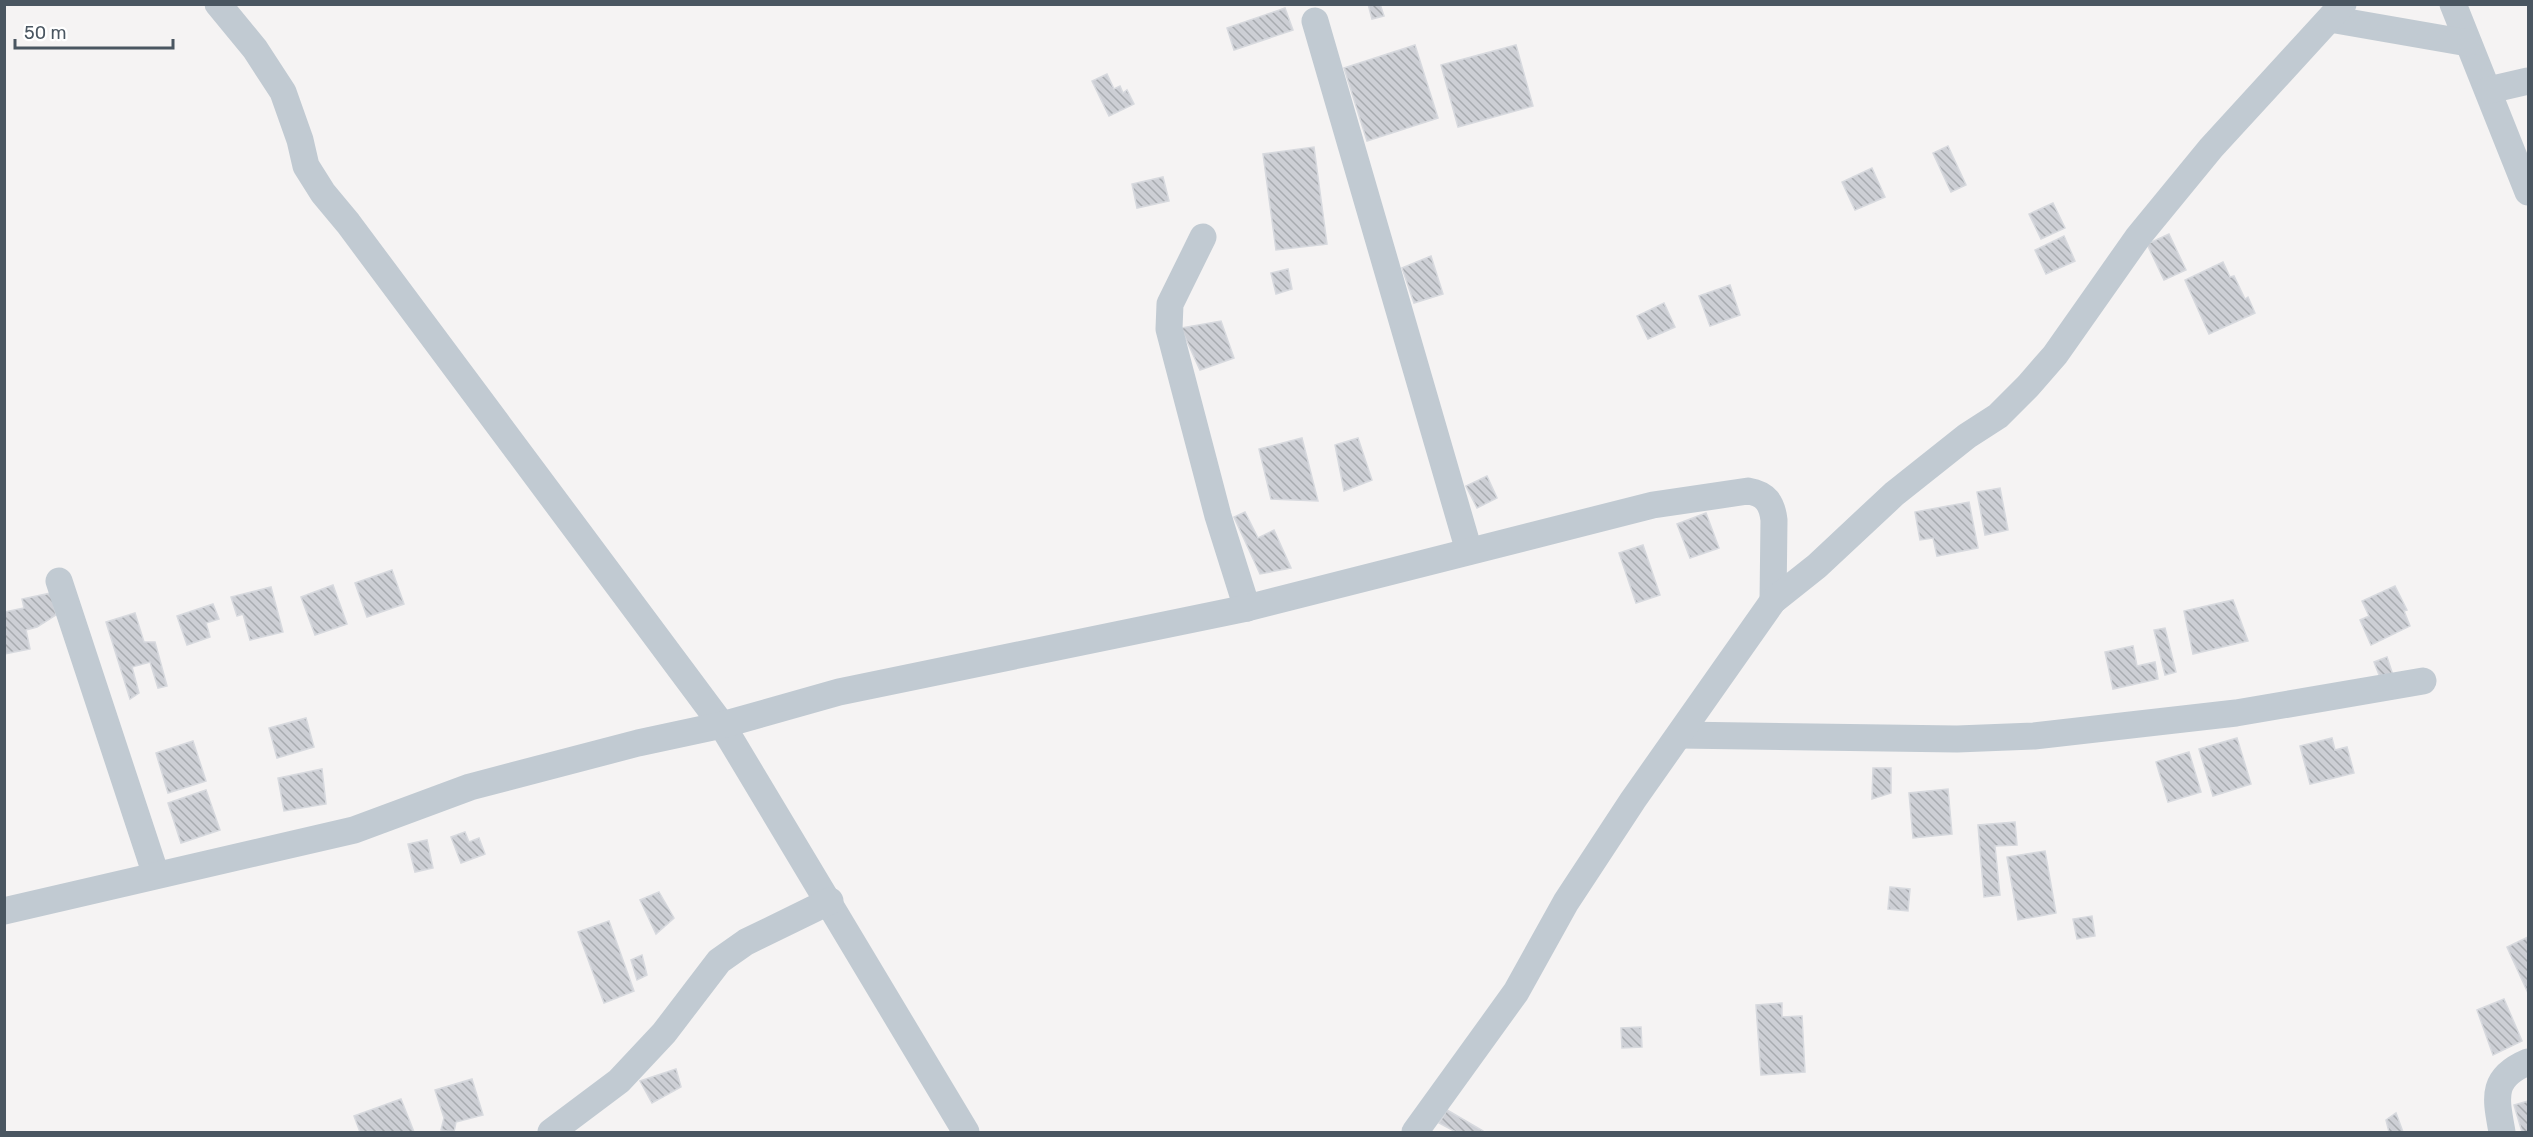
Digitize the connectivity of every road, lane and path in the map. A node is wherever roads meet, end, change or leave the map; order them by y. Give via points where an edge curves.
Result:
1 (218, 4) edge
2 (2453, 4) edge
3 (2337, 12) edge
4 (1315, 21) dead end
5 (2468, 43) junction
6 (2529, 81) edge
7 (2489, 90) junction
8 (2529, 192) edge
9 (1203, 237) dead end
10 (1469, 551) junction
11 (59, 582) dead end
12 (1773, 601) junction
13 (1247, 608) junction
14 (2423, 681) dead end
15 (722, 724) junction
16 (1680, 735) junction
17 (156, 874) junction
18 (830, 901) junction
19 (4, 911) edge
20 (2529, 1062) edge
21 (551, 1132) edge
22 (966, 1132) edge
23 (1415, 1132) edge
24 (2502, 1132) edge

1 - 15 street via 284,92 306,166 323,194
2 - 5 street
3 - 5 street
3 - 12 street via 2211,148 2138,237 2055,355 2028,386 1998,416 1894,494
4 - 10 street
5 - 7 street
6 - 7 street
7 - 8 street
9 - 13 street via 1170,304 1169,329 1210,487
10 - 12 street via 1653,505 1756,492 1773,509
10 - 13 street
11 - 17 street
12 - 16 street
13 - 15 street via 839,692
14 - 16 street via 2235,713 2034,736 1957,739
15 - 17 street via 470,787 354,830
15 - 18 street
16 - 23 street via 1566,902 1516,992
17 - 19 street
18 - 21 street via 746,942 719,961 664,1033 619,1081
18 - 22 street
20 - 24 street via 2501,1081 2496,1100

